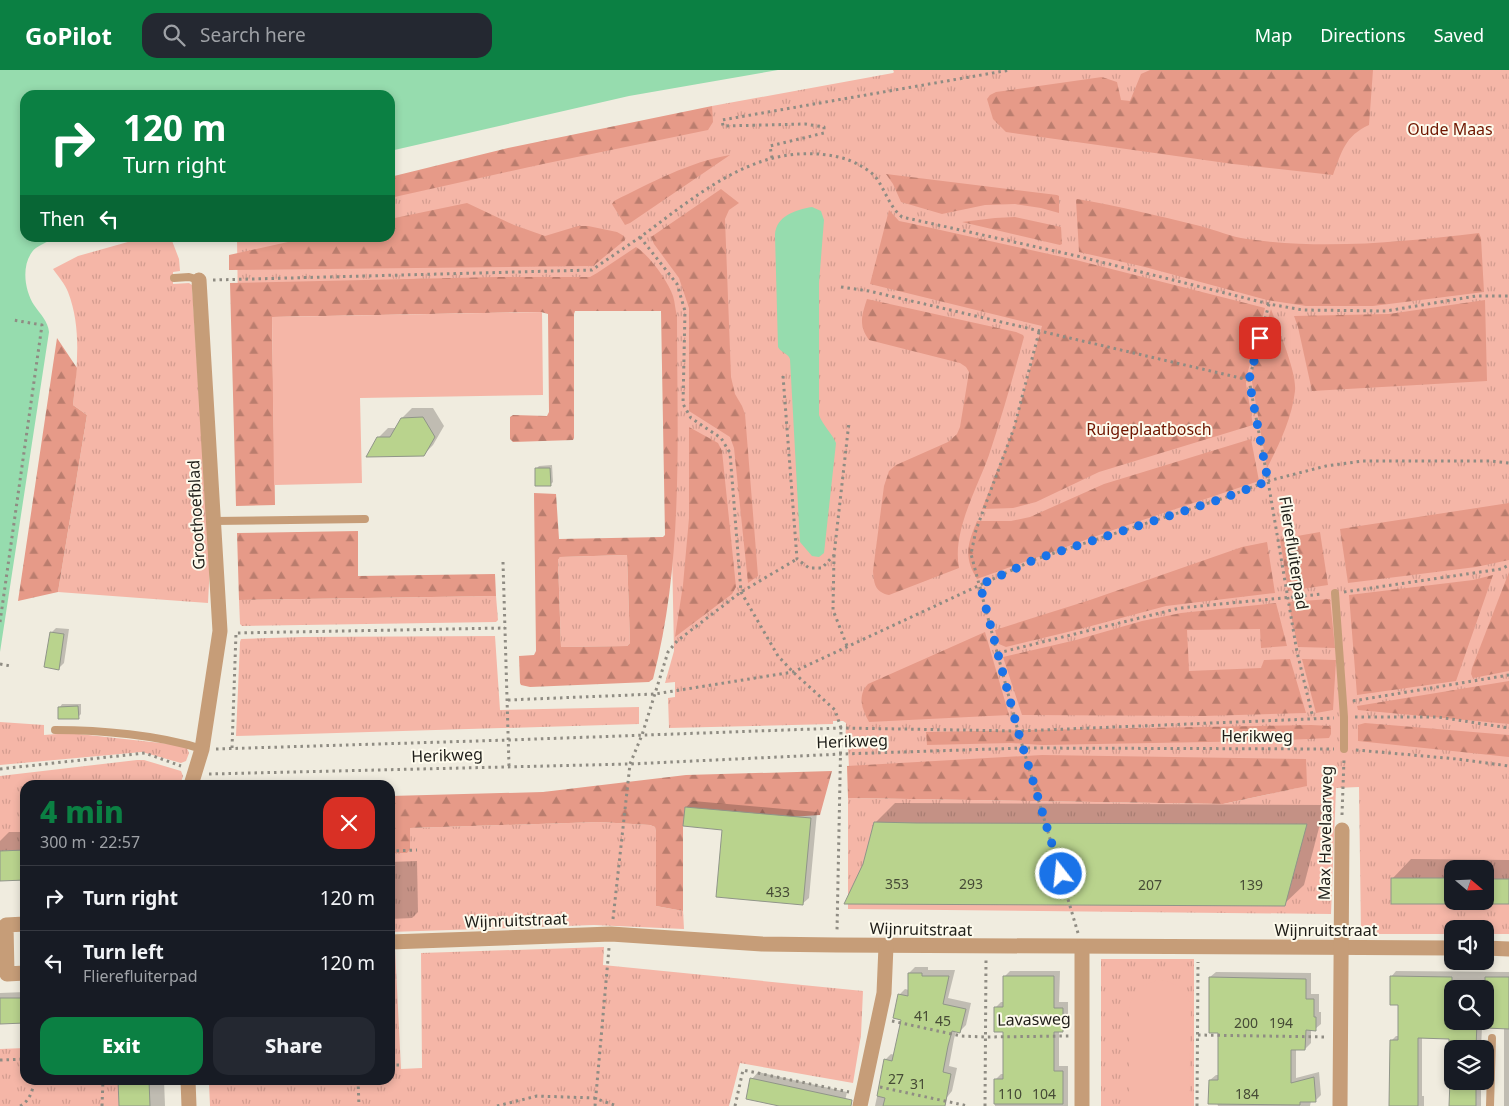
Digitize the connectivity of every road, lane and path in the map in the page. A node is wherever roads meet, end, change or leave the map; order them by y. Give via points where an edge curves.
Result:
1 (1010, 70) edge
2 (772, 158) junction
3 (640, 237) junction
4 (174, 278) dead end
5 (200, 280) joint
6 (223, 280) dead end
7 (841, 287) dead end
8 (1509, 296) edge
9 (1269, 304) junction
10 (13, 320) dead end
11 (1039, 332) junction
12 (783, 376) dead end
13 (1249, 380) junction
14 (849, 422) dead end
15 (1509, 464) edge
16 (1268, 481) junction
17 (365, 519) dead end
18 (214, 521) junction
19 (834, 554) junction
20 (797, 560) junction
21 (503, 562) dead end
22 (1509, 565) edge
23 (980, 585) junction
24 (741, 592) junction
25 (1335, 593) junction
26 (1288, 598) junction
27 (0, 622) edge
28 (505, 628) junction
29 (847, 647) junction
30 (998, 653) junction
31 (0, 664) edge
32 (11, 666) dead end
33 (793, 672) junction
34 (1509, 675) edge
35 (654, 694) junction
36 (508, 700) junction
37 (1343, 703) junction
38 (1344, 717) junction
39 (1313, 718) junction
40 (841, 728) junction
41 (1509, 728) edge
42 (55, 730) dead end
43 (1018, 731) junction
44 (642, 735) junction
45 (509, 740) junction
46 (1023, 748) junction
47 (202, 749) junction
48 (1344, 749) junction
49 (842, 754) junction
50 (630, 764) junction
51 (509, 766) junction
52 (1509, 766) edge
53 (0, 769) edge
54 (193, 778) edge
55 (1342, 830) joint
56 (417, 850) dead end
57 (395, 851) edge
58 (1074, 917) dead end
59 (20, 924) edge
60 (611, 934) junction
61 (395, 942) edge
62 (837, 945) junction
63 (886, 946) junction
64 (1198, 946) junction
65 (986, 947) junction
66 (1082, 947) junction
67 (1340, 948) junction
68 (1444, 948) edge
69 (1494, 948) edge
70 (1509, 949) edge
71 (20, 973) edge
72 (4, 974) edge
73 (878, 1018) junction
74 (1198, 1035) junction
75 (1082, 1036) junction
76 (986, 1037) junction
77 (1340, 1037) junction
78 (1492, 1038) dead end
79 (20, 1059) edge
80 (0, 1060) edge
81 (395, 1065) edge
82 (403, 1065) dead end
83 (34, 1085) edge
84 (103, 1085) edge
85 (188, 1085) edge
86 (358, 1085) edge
87 (862, 1095) edge
88 (594, 1098) junction
89 (20, 1106) edge
90 (102, 1106) edge
91 (189, 1106) edge
92 (359, 1106) edge
93 (497, 1106) edge
94 (595, 1106) edge
95 (617, 1106) edge
96 (735, 1106) edge
97 (968, 1106) edge
98 (985, 1106) edge
99 (1082, 1106) edge
100 (1197, 1106) edge
101 (1340, 1106) edge
102 (1490, 1106) edge

1 - 2 path via 722,120 723,126 805,124 824,127 824,132 770,146
2 - 3 path via 711,185
2 - 9 path via 818,154 858,164 876,177 894,210 902,217
3 - 6 path via 592,270
3 - 24 path via 677,284 685,311 684,404 691,418 721,438 730,453
4 - 5 lane, Groothoefblad
5 - 18 street, Groothoefblad
7 - 11 path
8 - 9 path via 1476,296 1367,312 1303,310
9 - 13 path, Flierefluiterpad
10 - 27 path via 42,325
11 - 13 path
11 - 23 path via 1014,428 976,530 971,554
12 - 20 path
13 - 16 path, Flierefluiterpad
14 - 19 path
15 - 16 path via 1363,461 1326,466
16 - 23 path via 1036,559
16 - 26 path, Flierefluiterpad
17 - 18 lane
18 - 47 street, Groothoefblad via 220,631
19 - 20 path via 822,568 809,568
19 - 29 path via 833,610
20 - 24 path
21 - 28 path
22 - 25 path via 1501,569
23 - 29 path
23 - 30 path
24 - 33 path via 778,656
24 - 35 path via 677,641 668,652
25 - 26 path
25 - 37 lane, Flierefluiterpad
26 - 30 path via 1180,608
26 - 39 path, Flierefluiterpad
28 - 36 path
28 - 45 path via 236,633 232,748
29 - 33 path
30 - 43 path
31 - 32 path
33 - 35 path
33 - 40 path via 834,710
34 - 37 path
35 - 36 path
35 - 44 path
36 - 45 path
37 - 38 lane, Flierefluiterpad
38 - 39 path
38 - 41 path via 1438,718
38 - 48 lane, Flierefluiterpad
39 - 43 path
40 - 43 path
40 - 44 path
40 - 49 path
42 - 47 lane via 86,730 180,742
43 - 46 path
44 - 45 path
44 - 50 path
45 - 51 path
46 - 48 path, Herikweg
46 - 49 path, Herikweg
46 - 58 path
47 - 54 street, Groothoefblad
48 - 52 path, Herikweg
48 - 55 path, Max Havelaarweg
49 - 50 path, Herikweg
49 - 62 path
50 - 51 path, Herikweg
50 - 60 path
51 - 54 path, Herikweg
53 - 54 path, Herikweg via 145,753
55 - 67 street, Max Havelaarweg
56 - 57 path
59 - 72 street via 6,925
60 - 61 street, Wijnruitstraat
60 - 62 street, Wijnruitstraat via 762,944
60 - 88 path
62 - 63 street, Wijnruitstraat
63 - 65 street, Wijnruitstraat
63 - 73 street via 884,993
64 - 66 street, Wijnruitstraat
64 - 67 street, Wijnruitstraat
64 - 74 path
65 - 66 street, Wijnruitstraat
65 - 76 path
66 - 75 street, Lavasweg
67 - 68 street, Wijnruitstraat
67 - 77 street, Max Havelaarweg
69 - 70 street
71 - 72 street
73 - 76 path, Lavasweg via 962,1036
73 - 87 street
74 - 77 path
74 - 100 path
75 - 76 path, Lavasweg
75 - 99 street, Lavasweg
76 - 98 path
77 - 101 street, Max Havelaarweg
78 - 102 lane
79 - 80 path
81 - 82 path
83 - 89 path via 28,1099
84 - 90 path
85 - 91 street
86 - 92 path
87 - 96 path via 743,1070
87 - 97 path
88 - 93 path via 537,1096
88 - 94 path
88 - 95 path

